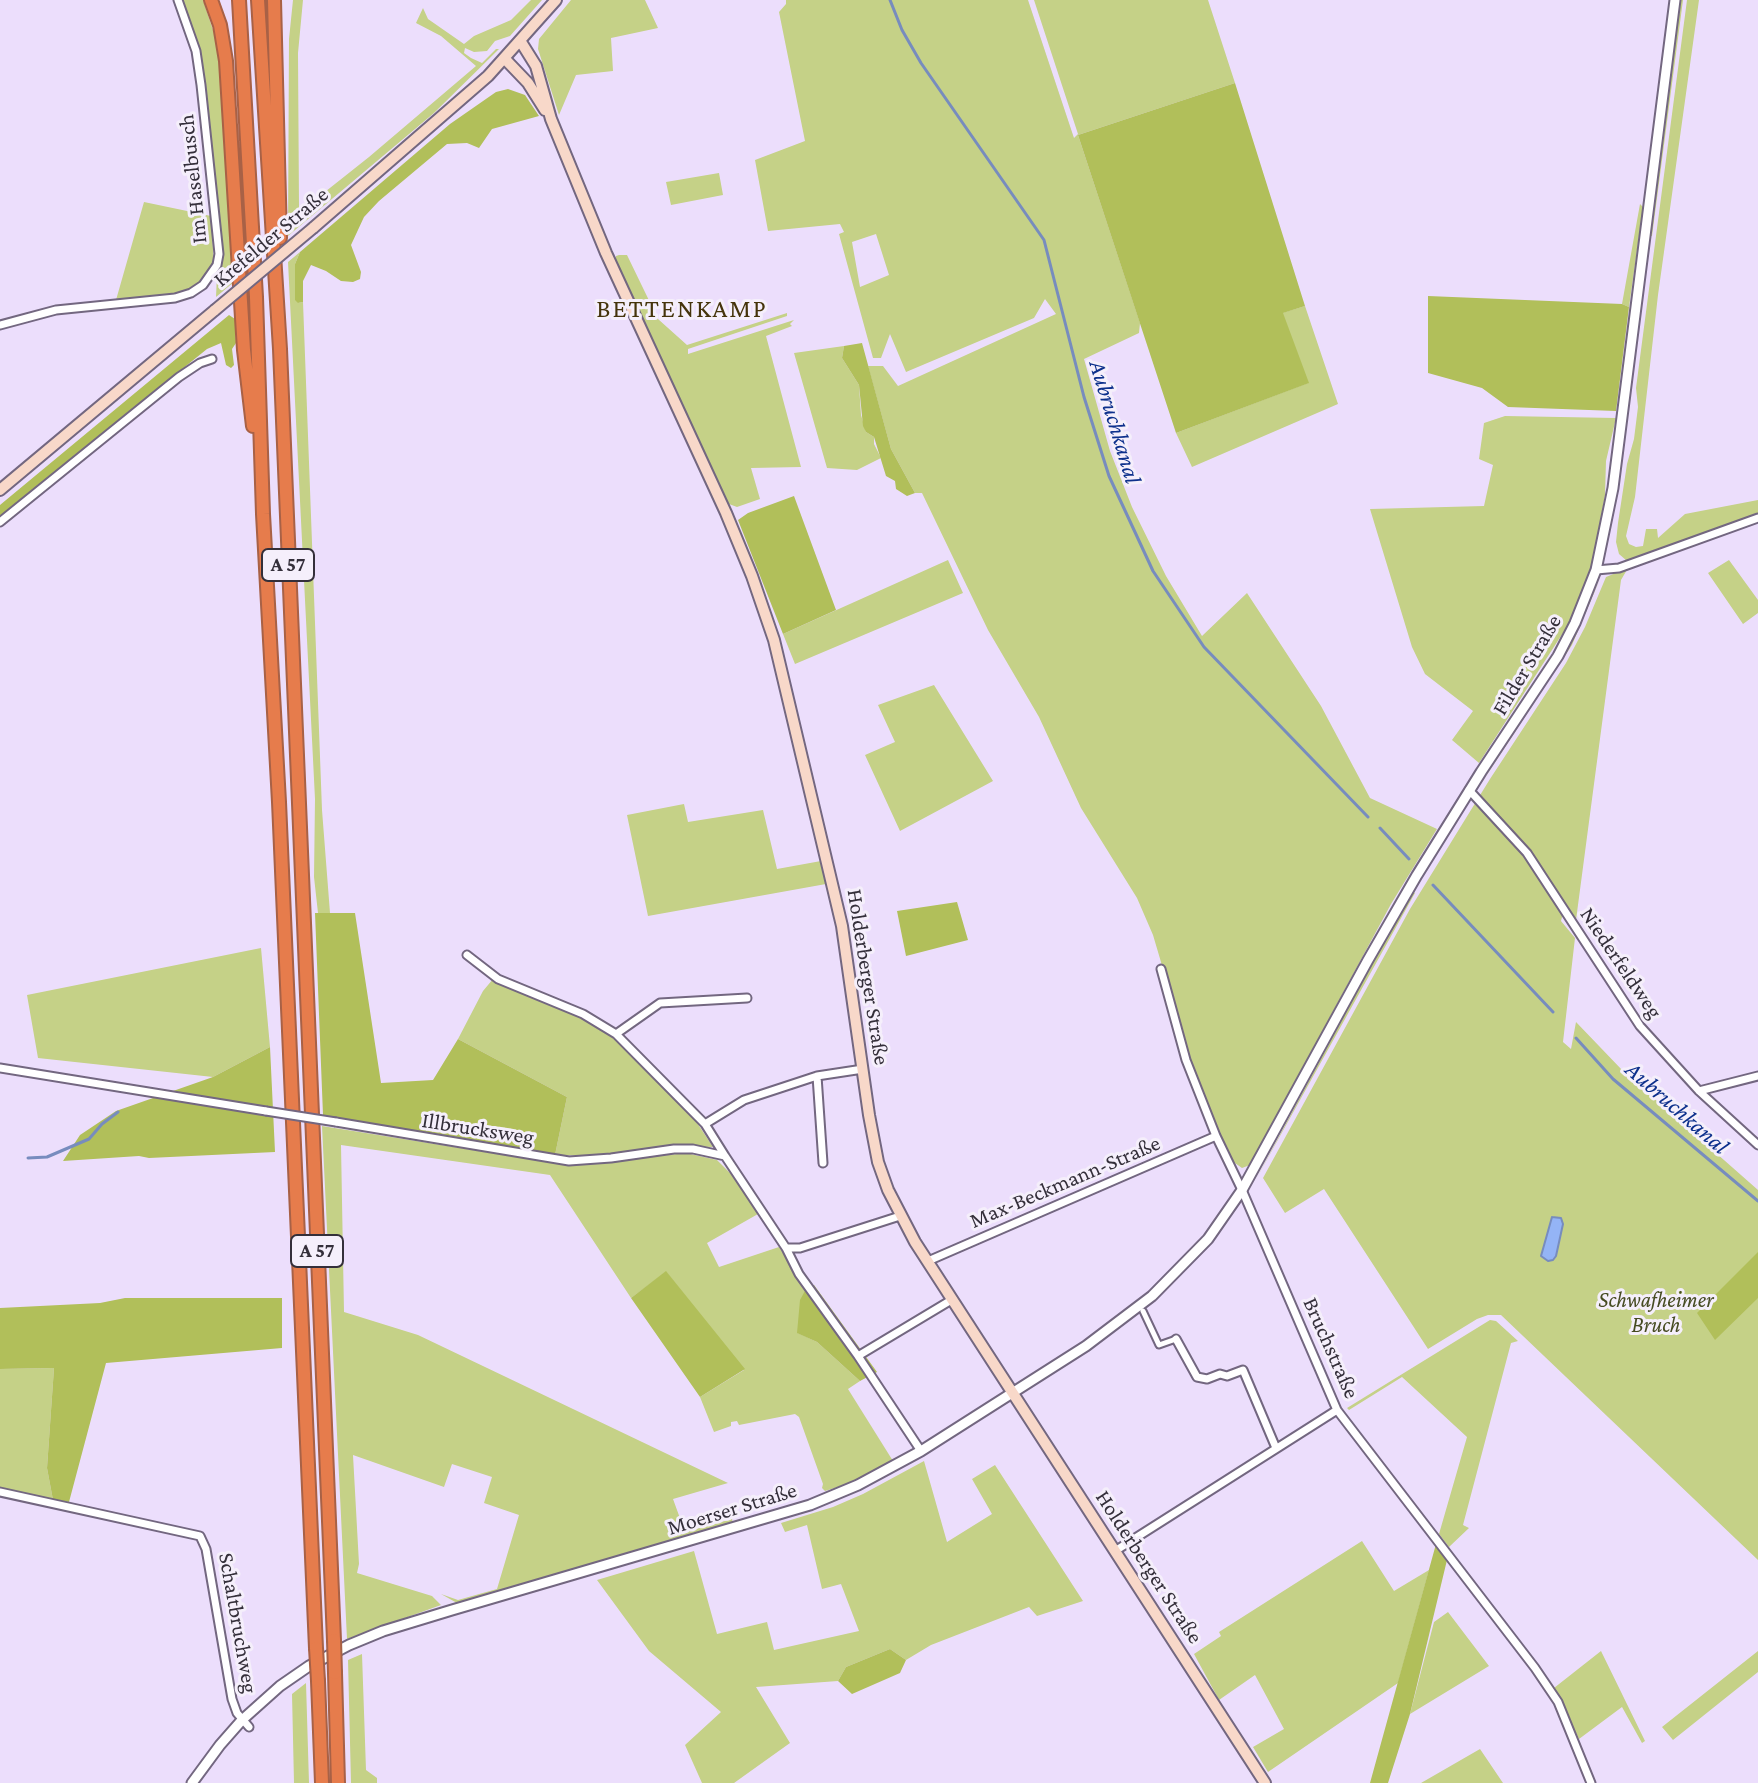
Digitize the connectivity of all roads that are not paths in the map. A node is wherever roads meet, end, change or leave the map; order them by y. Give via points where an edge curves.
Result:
1 (178, 0) edge
2 (211, 0) edge
3 (239, 0) edge
4 (258, 0) edge
5 (274, 0) edge
6 (284, 0) edge
7 (556, 0) edge
8 (1675, 0) edge
9 (521, 42) junction
10 (505, 59) junction
11 (551, 119) junction
12 (280, 134) junction
13 (0, 325) edge
14 (280, 349) junction
15 (212, 359) dead end
16 (0, 490) edge
17 (263, 514) junction
18 (1758, 518) edge
19 (0, 522) edge
20 (1596, 570) junction
21 (1469, 790) junction
22 (467, 955) dead end
23 (1161, 969) dead end
24 (747, 998) dead end
25 (616, 1034) junction
26 (0, 1068) edge
27 (863, 1069) junction
28 (817, 1076) junction
29 (1758, 1076) edge
30 (1699, 1091) junction
31 (705, 1124) junction
32 (1216, 1136) junction
33 (1758, 1145) edge
34 (725, 1156) junction
35 (823, 1163) dead end
36 (1242, 1190) junction
37 (900, 1216) junction
38 (786, 1248) junction
39 (928, 1261) junction
40 (953, 1299) junction
41 (1143, 1311) dead end
42 (1176, 1339) joint
43 (858, 1356) junction
44 (1011, 1393) junction
45 (1337, 1410) junction
46 (1276, 1448) junction
47 (921, 1451) junction
48 (0, 1492) edge
49 (1115, 1551) junction
50 (246, 1723) junction
51 (192, 1783) edge
52 (322, 1783) edge
53 (338, 1783) edge
54 (1265, 1783) edge
55 (1591, 1783) edge

1 - 13 street, Im Haselbusch via 197,62 217,265 203,285 175,298 56,310
2 - 17 highway via 226,61 244,350
3 - 17 highway, A 57
4 - 14 highway, A 57
5 - 12 highway
6 - 12 highway
7 - 9 main road, Krefelder Straße
8 - 20 street, Filder Straße via 1613,488
9 - 10 main road, Krefelder Straße
9 - 11 main road, Holderberger Straße via 536,66
10 - 11 main road, Holderberger Straße
10 - 16 main road, Krefelder Straße, bridge via 418,139
11 - 27 main road, Holderberger Straße via 606,253 726,513 774,640 839,912
12 - 14 highway
14 - 53 highway, A 57, bridge
15 - 19 street via 179,377
17 - 52 highway, A 57, bridge
18 - 20 street via 1619,568
20 - 21 street, Filder Straße via 1558,656
21 - 30 street, Niederfeldweg via 1527,853 1640,1026
21 - 36 street, Filder Straße
22 - 25 street via 498,979 583,1014
23 - 32 street, Bruchstraße via 1186,1060
24 - 25 street via 660,1003
25 - 31 street
26 - 34 street, Illbrucksweg, bridge via 569,1161 674,1149
27 - 28 street
27 - 37 main road, Holderberger Straße via 878,1162
28 - 31 street via 744,1100
28 - 35 street
29 - 30 street
30 - 33 street, Niederfeldweg
31 - 34 street
32 - 36 street, Bruchstraße
32 - 39 street, Max-Beckmann-Straße
34 - 38 street
36 - 44 street, Moerser Straße via 1208,1239 1152,1296
36 - 45 street, Bruchstraße
37 - 38 street
37 - 39 main road, Holderberger Straße
38 - 43 street
39 - 40 main road, Holderberger Straße
40 - 43 street
40 - 44 main road, Holderberger Straße
41 - 42 street via 1159,1345
42 - 46 street via 1197,1377 1243,1370
43 - 47 street
44 - 47 street, Moerser Straße
44 - 49 main road, Holderberger Straße
45 - 46 street
45 - 55 street, Bruchstraße via 1535,1668 1558,1702
46 - 49 street
47 - 50 street, Moerser Straße via 810,1505 372,1636 280,1686
48 - 50 street, Schaltbruchweg via 200,1536 232,1699
49 - 54 main road, Holderberger Straße
50 - 51 street, Moerser Straße via 220,1745

